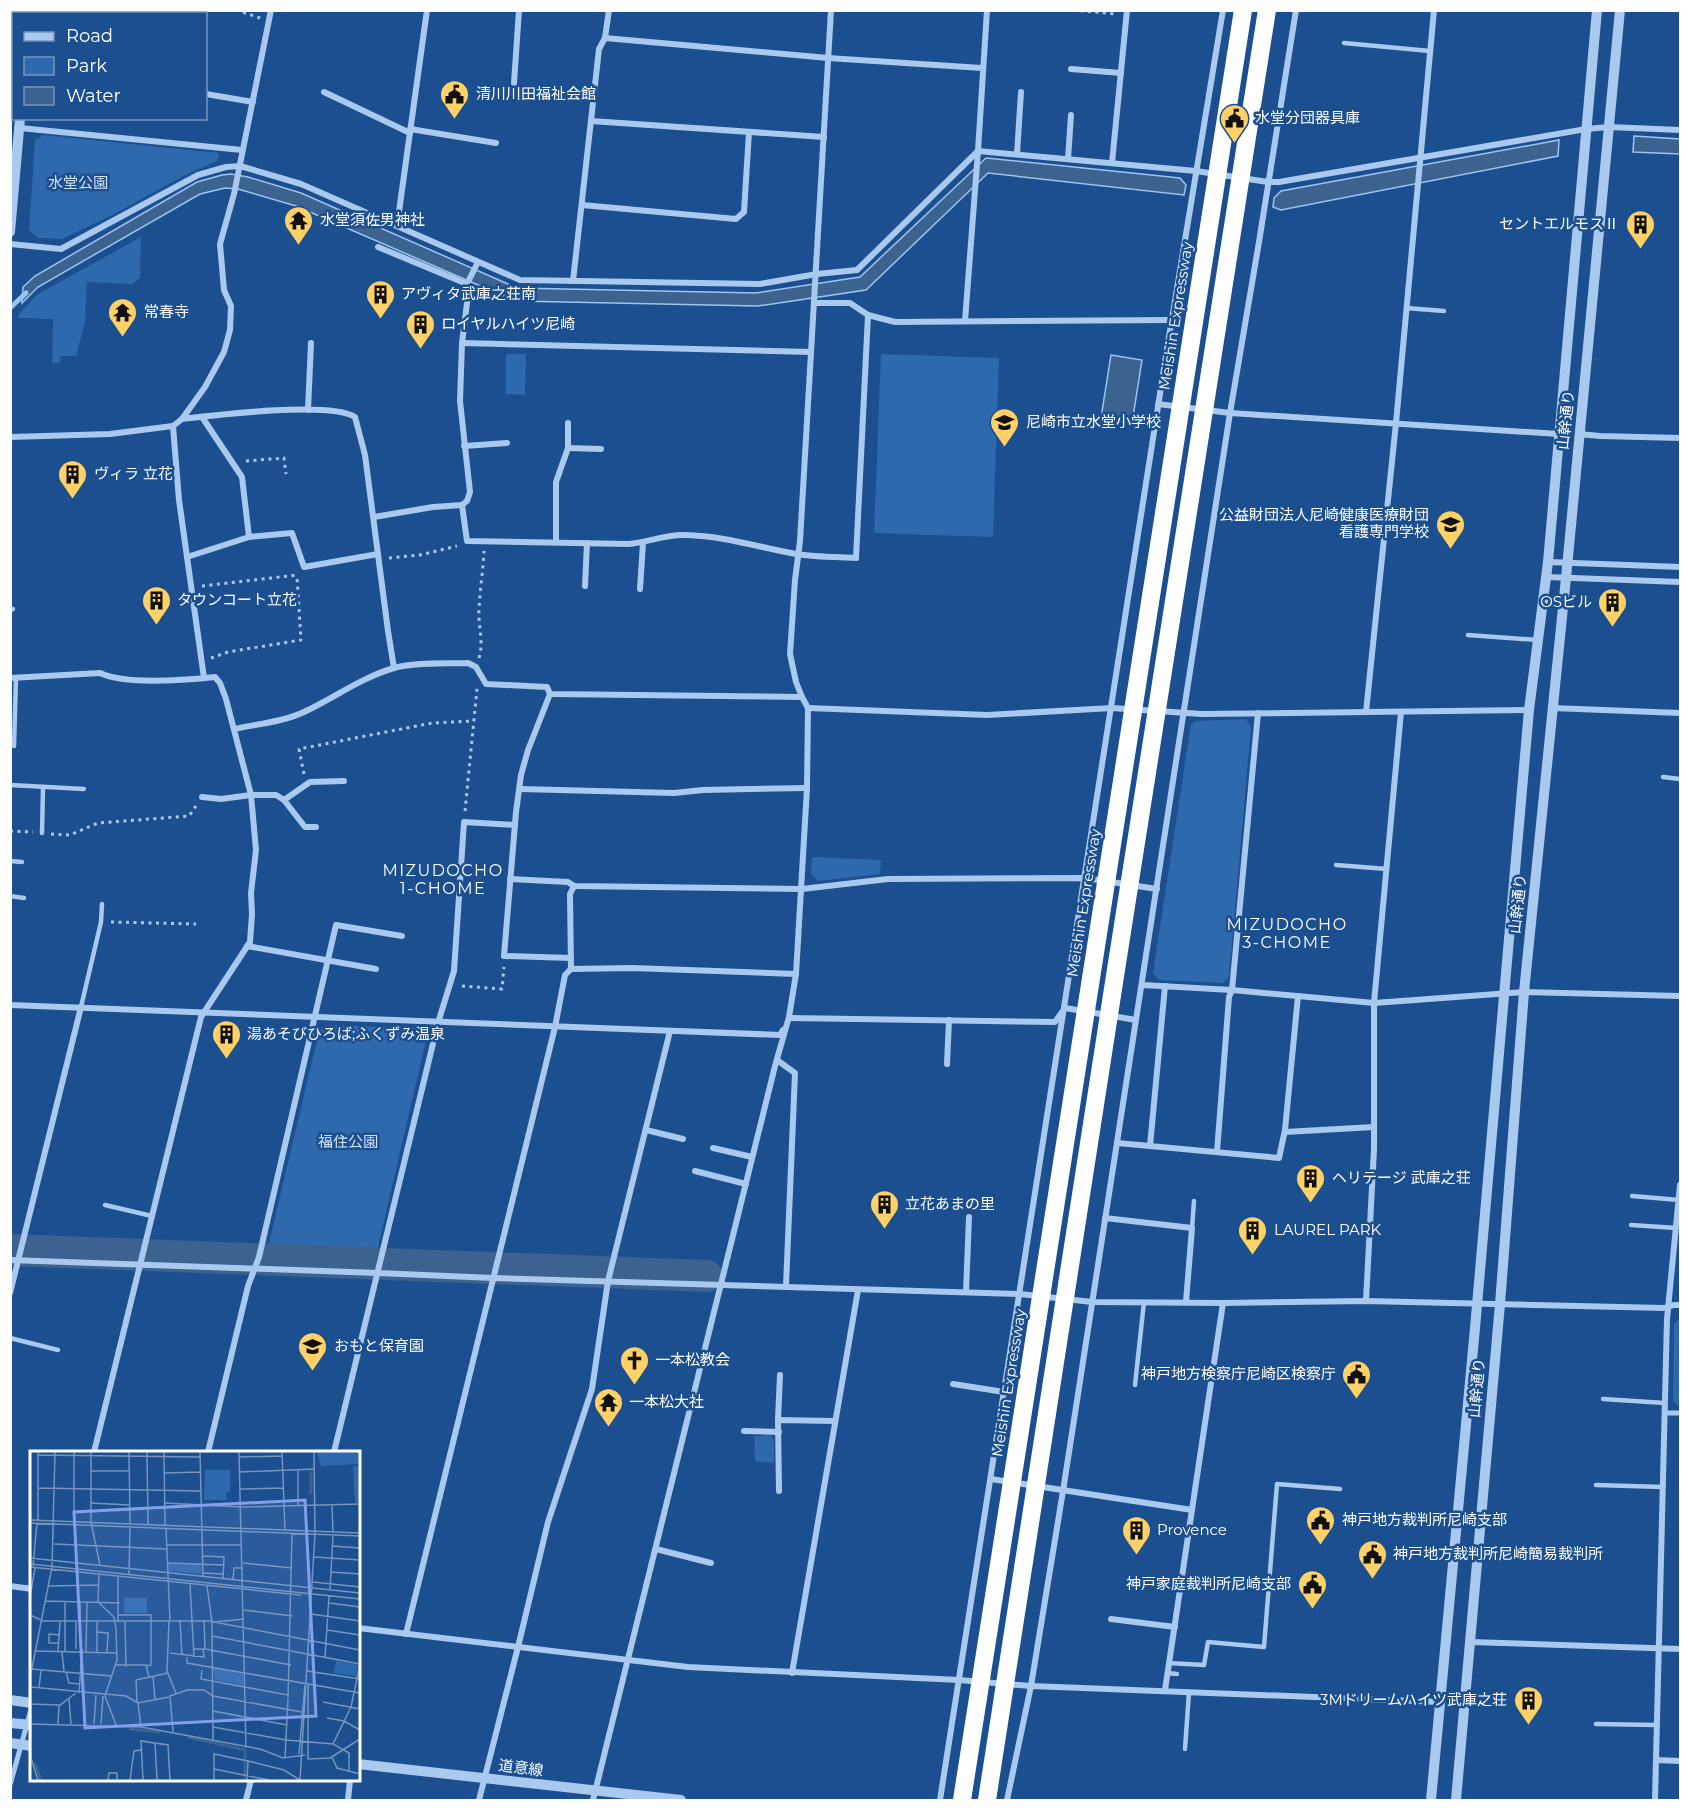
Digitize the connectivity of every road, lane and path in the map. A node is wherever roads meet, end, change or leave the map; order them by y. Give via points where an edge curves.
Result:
1 (236, 10) edge
2 (271, 10) edge
3 (427, 10) edge
4 (519, 10) edge
5 (609, 10) edge
6 (831, 10) edge
7 (1073, 10) edge
8 (1223, 10) edge
9 (1243, 10) edge
10 (1268, 10) edge
11 (1296, 10) edge
12 (1434, 10) edge
13 (1597, 10) edge
14 (1620, 10) edge
15 (986, 11) edge
16 (1127, 12) edge
17 (269, 20) junction
18 (605, 38) junction
19 (1344, 43) dead end
20 (1430, 51) junction
21 (828, 58) junction
22 (982, 68) junction
23 (1071, 69) dead end
24 (1122, 73) junction
25 (514, 83) dead end
26 (324, 92) dead end
27 (1021, 92) dead end
28 (207, 94) edge
29 (253, 102) junction
30 (1071, 115) dead end
31 (591, 121) junction
32 (20, 123) edge
33 (1609, 127) junction
34 (1586, 129) junction
35 (1680, 130) edge
36 (410, 131) junction
37 (749, 132) junction
38 (824, 137) junction
39 (496, 143) dead end
40 (242, 150) junction
41 (978, 151) junction
42 (1017, 154) junction
43 (1068, 159) junction
44 (1419, 161) junction
45 (1112, 163) junction
46 (239, 168) junction
47 (1196, 171) junction
48 (1268, 182) junction
49 (582, 205) junction
50 (397, 226) junction
51 (10, 232) edge
52 (10, 244) edge
53 (378, 247) dead end
54 (477, 264) junction
55 (817, 274) junction
56 (573, 281) junction
57 (467, 284) junction
58 (815, 301) junction
59 (1406, 308) junction
60 (1444, 310) dead end
61 (868, 315) junction
62 (1172, 320) junction
63 (965, 321) junction
64 (311, 343) dead end
65 (462, 343) junction
66 (811, 352) junction
67 (1158, 404) junction
68 (308, 410) junction
69 (1230, 413) junction
70 (202, 417) junction
71 (182, 419) junction
72 (568, 423) dead end
73 (1396, 423) junction
74 (173, 426) junction
75 (1559, 434) junction
76 (1579, 434) junction
77 (10, 437) edge
78 (1680, 438) edge
79 (507, 443) dead end
80 (464, 446) junction
81 (568, 447) junction
82 (601, 449) dead end
83 (232, 462) junction
84 (286, 474) dead end
85 (462, 505) junction
86 (374, 517) junction
87 (249, 537) junction
88 (485, 540) junction
89 (467, 541) junction
90 (556, 542) junction
91 (587, 543) junction
92 (643, 543) junction
93 (799, 554) junction
94 (379, 556) junction
95 (187, 557) junction
96 (1548, 562) junction
97 (1568, 563) junction
98 (1680, 567) edge
99 (1546, 577) junction
100 (1566, 578) junction
101 (1680, 582) edge
102 (585, 586) dead end
103 (192, 588) junction
104 (640, 589) dead end
105 (1468, 635) dead end
106 (1538, 640) junction
107 (203, 662) junction
108 (476, 667) junction
109 (394, 668) junction
110 (13, 678) edge
111 (204, 678) junction
112 (486, 684) junction
113 (550, 694) junction
114 (802, 698) junction
115 (808, 708) junction
116 (1112, 708) junction
117 (1552, 708) junction
118 (1530, 710) junction
119 (1366, 712) junction
120 (1401, 712) junction
121 (1184, 713) junction
122 (1258, 713) junction
123 (1680, 713) edge
124 (473, 721) junction
125 (234, 729) junction
126 (14, 746) dead end
127 (1663, 777) dead end
128 (1680, 779) edge
129 (344, 781) dead end
130 (10, 785) edge
131 (43, 787) junction
132 (807, 788) junction
133 (84, 789) dead end
134 (520, 789) junction
135 (251, 795) junction
136 (292, 795) junction
137 (202, 797) joint
138 (284, 800) junction
139 (464, 822) junction
140 (515, 825) junction
141 (316, 827) dead end
142 (10, 831) edge
143 (42, 833) junction
144 (10, 861) edge
145 (22, 862) dead end
146 (1336, 865) dead end
147 (1387, 869) junction
148 (1085, 878) junction
149 (510, 879) junction
150 (574, 886) junction
151 (802, 889) junction
152 (1157, 889) junction
153 (10, 896) edge
154 (24, 898) dead end
155 (102, 904) dead end
156 (101, 922) junction
157 (196, 924) dead end
158 (402, 936) dead end
159 (247, 946) junction
160 (504, 956) junction
161 (571, 958) junction
162 (328, 961) junction
163 (376, 969) dead end
164 (571, 969) junction
165 (796, 974) junction
166 (450, 985) junction
167 (1142, 985) junction
168 (1165, 986) junction
169 (1232, 990) junction
170 (1524, 992) junction
171 (1503, 993) junction
172 (1298, 996) junction
173 (1680, 996) edge
174 (1374, 1003) junction
175 (10, 1005) edge
176 (81, 1007) junction
177 (1065, 1008) junction
178 (204, 1012) junction
179 (789, 1017) junction
180 (315, 1018) junction
181 (949, 1020) junction
182 (1136, 1020) junction
183 (438, 1023) junction
184 (555, 1027) junction
185 (670, 1030) junction
186 (777, 1060) junction
187 (947, 1064) dead end
188 (1374, 1127) junction
189 (646, 1130) junction
190 (1285, 1132) junction
191 (683, 1139) dead end
192 (1117, 1143) junction
193 (1150, 1146) junction
194 (713, 1148) dead end
195 (1217, 1152) junction
196 (752, 1157) junction
197 (695, 1171) dead end
198 (746, 1184) junction
199 (1680, 1185) edge
200 (1632, 1196) dead end
201 (1679, 1200) edge
202 (1194, 1201) dead end
203 (105, 1205) dead end
204 (152, 1216) junction
205 (969, 1217) dead end
206 (1105, 1218) junction
207 (1631, 1225) dead end
208 (1192, 1228) junction
209 (1676, 1228) junction
210 (20, 1253) junction
211 (142, 1258) junction
212 (10, 1260) edge
213 (256, 1263) junction
214 (379, 1267) junction
215 (610, 1275) junction
216 (493, 1278) junction
217 (721, 1285) junction
218 (786, 1286) junction
219 (858, 1290) junction
220 (966, 1292) junction
221 (10, 1293) edge
222 (1020, 1294) junction
223 (1366, 1301) junction
224 (1092, 1302) junction
225 (1144, 1302) junction
226 (1186, 1302) junction
227 (1222, 1303) junction
228 (1477, 1303) junction
229 (1500, 1304) junction
230 (1680, 1305) edge
231 (1669, 1307) junction
232 (10, 1338) edge
233 (58, 1350) dead end
234 (780, 1375) dead end
235 (953, 1384) dead end
236 (1135, 1385) dead end
237 (1004, 1392) junction
238 (1603, 1399) dead end
239 (1665, 1403) junction
240 (1665, 1413) junction
241 (1680, 1413) edge
242 (778, 1420) junction
243 (835, 1421) junction
244 (744, 1431) dead end
245 (779, 1432) junction
246 (94, 1451) edge
247 (208, 1451) edge
248 (334, 1451) edge
249 (991, 1479) junction
250 (1596, 1485) dead end
251 (1663, 1487) junction
252 (1340, 1489) dead end
253 (779, 1491) dead end
254 (1063, 1491) junction
255 (1192, 1510) junction
256 (656, 1548) junction
257 (711, 1563) dead end
258 (10, 1586) edge
259 (30, 1588) edge
260 (1111, 1619) dead end
261 (1174, 1627) junction
262 (360, 1628) edge
263 (406, 1634) junction
264 (1470, 1642) junction
265 (518, 1647) junction
266 (1658, 1649) junction
267 (1680, 1649) edge
268 (628, 1660) junction
269 (1169, 1663) junction
270 (792, 1673) junction
271 (1167, 1673) junction
272 (1177, 1674) dead end
273 (959, 1680) junction
274 (1031, 1686) junction
275 (1165, 1690) junction
276 (1189, 1691) junction
277 (10, 1700) edge
278 (1440, 1702) junction
279 (30, 1704) edge
280 (30, 1711) edge
281 (10, 1722) edge
282 (1596, 1724) dead end
283 (30, 1725) edge
284 (1656, 1725) junction
285 (21, 1745) edge
286 (1185, 1749) dead end
287 (1656, 1760) junction
288 (1680, 1761) edge
289 (360, 1764) edge
290 (485, 1779) junction
291 (251, 1781) edge
292 (350, 1781) edge
293 (10, 1785) edge
294 (594, 1796) edge
295 (246, 1800) edge
296 (348, 1800) edge
297 (479, 1800) edge
298 (681, 1800) edge
299 (940, 1800) edge
300 (962, 1800) edge
301 (987, 1800) edge
302 (1007, 1800) edge
303 (1431, 1800) edge
304 (1456, 1800) edge
305 (1655, 1800) edge

1 - 17 path
2 - 17 street
3 - 36 street
4 - 25 street
5 - 18 street
6 - 21 street
7 - 16 path
8 - 47 street
9 - 300 highway, Meishin Expressway, bridge
10 - 301 highway, bridge
11 - 48 street
12 - 20 street
13 - 34 street, 山幹通り
14 - 33 street, 山幹通り
15 - 22 street
16 - 24 street
17 - 29 street
18 - 21 street
18 - 31 street via 598,49
19 - 20 lane
20 - 44 street
21 - 22 street
21 - 38 street
22 - 41 street
23 - 24 street
24 - 45 street
26 - 36 street
27 - 42 street
28 - 29 street
29 - 40 street
30 - 43 street
31 - 37 street
31 - 49 street
32 - 40 street
32 - 51 street
33 - 34 street
33 - 35 street
33 - 76 street, 山幹通り
34 - 44 street
34 - 75 street, 山幹通り
36 - 39 street
36 - 50 street
37 - 38 street
37 - 49 street via 744,212 736,219
38 - 55 street
40 - 46 street
41 - 42 street
41 - 55 street via 857,270
41 - 63 street
42 - 43 street
43 - 45 street
44 - 48 street
44 - 59 street
45 - 47 street
46 - 50 street via 301,184
46 - 52 street via 226,167 198,175 61,249
46 - 71 street via 220,244 224,290 231,306 230,330 224,352
47 - 48 street
47 - 62 street
48 - 69 street
49 - 56 street
50 - 54 street
53 - 57 street
54 - 56 street via 520,280
54 - 57 street
55 - 56 street via 760,284
55 - 58 street
57 - 65 street
58 - 61 street via 850,303
58 - 66 street
59 - 60 lane
59 - 73 street
61 - 63 street via 896,322
61 - 93 street via 856,558
62 - 63 street
62 - 67 street
64 - 68 street
65 - 66 street
65 - 80 street via 460,401
66 - 93 street
67 - 69 street
67 - 116 street
68 - 70 street
68 - 86 street via 355,417
69 - 73 street
69 - 121 street
70 - 71 street
70 - 83 street
71 - 74 street
72 - 81 street
73 - 75 street
73 - 119 street
74 - 77 street via 110,434
74 - 95 street
75 - 96 street, 山幹通り
76 - 78 street
76 - 97 street, 山幹通り
79 - 80 street
80 - 85 street via 470,492
81 - 82 street
81 - 90 street via 556,482
83 - 84 path via 284,458
83 - 87 street via 242,477
85 - 86 street
85 - 89 street
86 - 94 street
87 - 94 street via 292,533 304,567
87 - 95 street
88 - 89 street
88 - 90 street
88 - 108 path via 479,611 481,652
89 - 94 path via 420,555
90 - 91 street
91 - 92 street
91 - 102 street
92 - 93 street via 672,535 701,536
92 - 104 street
93 - 114 street via 790,654
94 - 109 street
95 - 103 street
96 - 97 street
96 - 99 street, 山幹通り
97 - 98 street
97 - 100 street, 山幹通り
99 - 100 street
99 - 106 street, 山幹通り
100 - 101 street
100 - 117 street, 山幹通り
103 - 107 street
103 - 107 path via 297,575 302,640 228,652
105 - 106 lane
106 - 118 street, 山幹通り
107 - 111 street
108 - 109 street via 468,663
108 - 112 street
109 - 125 street via 298,715
110 - 111 street via 100,673 112,678
110 - 126 lane
111 - 125 street via 215,677 220,683
112 - 113 street via 547,687
112 - 124 path via 477,689
113 - 114 street
113 - 134 street via 528,750
114 - 115 street
115 - 116 street via 987,715
115 - 132 street
116 - 121 street
116 - 148 street
117 - 123 street
117 - 170 street, 山幹通り
118 - 120 street
118 - 171 street, 山幹通り
119 - 120 street
119 - 122 street
120 - 147 street
121 - 122 street
121 - 152 street
122 - 169 street
124 - 136 path via 432,723 299,749 305,778
124 - 139 path
125 - 135 street
127 - 128 lane
129 - 136 street via 310,782
130 - 131 lane
131 - 133 lane
131 - 143 lane
132 - 134 street via 674,793
132 - 151 street
134 - 140 street
135 - 137 street
135 - 138 street via 276,795
135 - 159 street via 256,850
136 - 138 street
137 - 143 path via 189,816 98,823 70,835
138 - 141 street via 306,827
139 - 140 street
139 - 166 street
140 - 149 street
142 - 143 path
144 - 145 lane
146 - 147 lane
147 - 174 street
148 - 151 street via 888,879
148 - 152 street
148 - 177 street
149 - 150 street via 568,882
149 - 160 street
150 - 151 street
150 - 161 street via 570,894
151 - 165 street
152 - 167 street
153 - 154 lane
155 - 156 lane
156 - 157 path
156 - 176 lane
158 - 162 street via 336,924
159 - 162 street
159 - 178 street
160 - 161 street
160 - 166 path via 502,989
161 - 164 street
162 - 163 street
162 - 180 street
164 - 165 street
164 - 184 street via 565,975
165 - 179 street
166 - 183 street
167 - 168 street
167 - 182 street
168 - 169 street
168 - 193 street
169 - 172 street
169 - 195 street
170 - 171 street
170 - 173 street
170 - 229 street, 山幹通り
171 - 174 street
171 - 228 street, 山幹通り
172 - 174 street
172 - 190 street
174 - 188 street
175 - 176 street
176 - 178 street
176 - 210 street
177 - 181 street via 1055,1022
177 - 182 street
177 - 222 street
178 - 180 street
178 - 204 street
179 - 181 street
179 - 185 street via 780,1035
179 - 186 street
180 - 183 street
180 - 213 street
181 - 187 street
182 - 192 street
183 - 184 street
183 - 214 street
184 - 185 street
184 - 216 street
185 - 189 street
186 - 196 street
186 - 218 street via 795,1073
188 - 190 street
188 - 223 street
189 - 191 street
189 - 215 street
190 - 195 street via 1279,1158
192 - 193 street
192 - 206 street
193 - 195 street
194 - 196 street
196 - 198 street
197 - 198 street
198 - 217 street
199 - 201 street
200 - 201 lane
201 - 209 street
202 - 208 lane
203 - 204 lane
204 - 211 street
205 - 220 street
206 - 208 street
206 - 224 street
207 - 209 lane
208 - 226 street
209 - 231 street
210 - 211 street
210 - 212 street
210 - 221 street
211 - 213 street
211 - 246 street
213 - 214 street
213 - 247 street
214 - 216 street
214 - 248 street
215 - 216 street
215 - 217 street
215 - 265 street via 592,1389 548,1521
216 - 263 street
217 - 218 street
217 - 256 street
218 - 219 street
219 - 220 street
219 - 243 street
220 - 222 street
222 - 224 street
222 - 237 street
223 - 227 street
223 - 228 street
224 - 225 street
224 - 254 street
225 - 226 street
225 - 236 lane
226 - 227 street
227 - 255 street
228 - 229 street
228 - 278 street, 山幹通り
229 - 231 street
229 - 264 street, 山幹通り
230 - 231 street
231 - 239 street
232 - 233 lane
234 - 242 street
235 - 237 street
237 - 249 street
238 - 239 lane
239 - 240 street
240 - 241 street
240 - 251 street
242 - 243 street
242 - 245 street
243 - 270 street
244 - 245 street
245 - 253 street
249 - 254 street
249 - 273 street
250 - 251 lane
251 - 266 street
252 - 269 lane via 1277,1484 1264,1647 1208,1642 1204,1665
254 - 255 street
254 - 274 street
255 - 261 street
256 - 257 street
256 - 268 street
258 - 259 street
260 - 261 street
261 - 269 street
262 - 263 street
263 - 265 street
264 - 266 street
264 - 304 street, 山幹通り
265 - 268 street
265 - 290 street
266 - 267 street
266 - 284 street
268 - 270 street
268 - 294 street
269 - 271 street
270 - 273 street
271 - 272 lane
271 - 275 street
273 - 274 street
273 - 299 street
274 - 275 street
274 - 302 street
275 - 276 street
276 - 278 street
276 - 286 lane
277 - 279 street
278 - 303 street, 山幹通り
280 - 285 street
281 - 283 street, bridge
282 - 284 lane
284 - 287 street
285 - 293 street
287 - 288 street
287 - 305 street
289 - 290 street, 道意線
290 - 294 street, 道意線
290 - 297 street
291 - 295 street
292 - 296 street
294 - 298 street, 道意線

